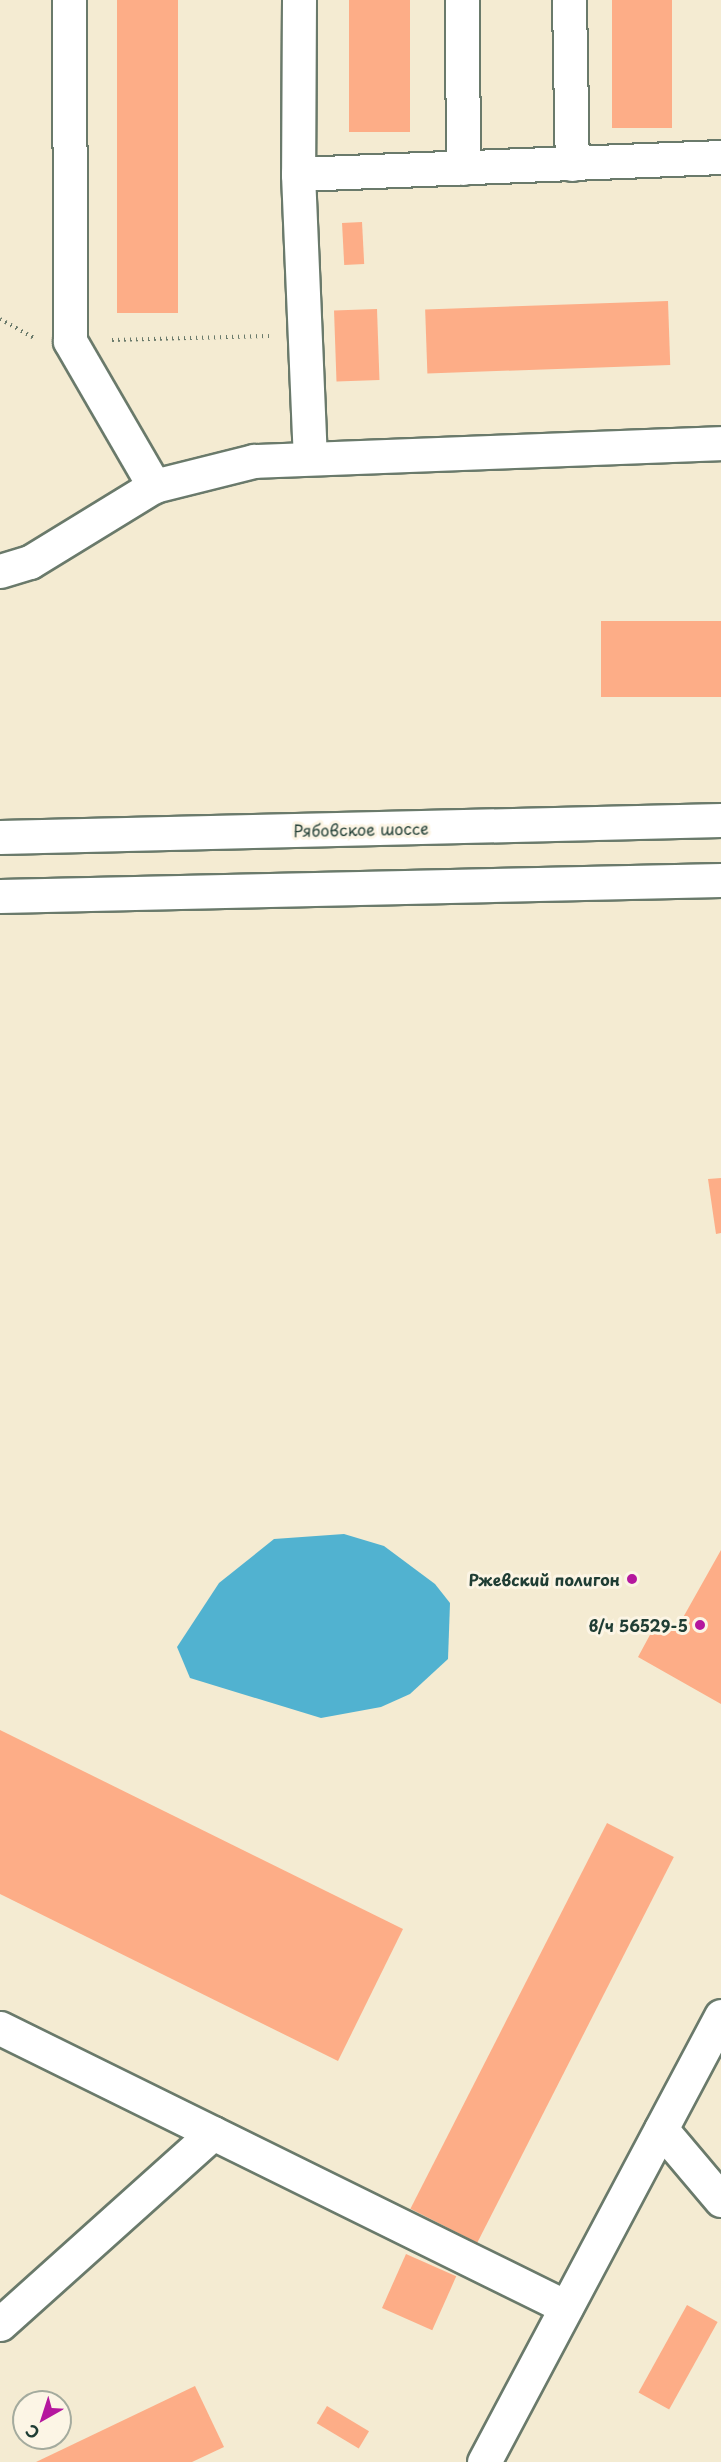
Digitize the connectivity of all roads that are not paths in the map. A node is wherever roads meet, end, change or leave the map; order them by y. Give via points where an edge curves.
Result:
1 (69, 0) edge
2 (298, 0) edge
3 (462, 0) edge
4 (569, 0) edge
5 (721, 157) edge
6 (572, 164) junction
7 (463, 168) junction
8 (298, 174) junction
9 (721, 443) edge
10 (310, 456) junction
11 (154, 486) junction
12 (0, 570) edge
13 (721, 820) edge
14 (0, 837) edge
15 (721, 880) edge
16 (0, 896) edge
17 (721, 2016) edge
18 (0, 2028) edge
19 (661, 2129) junction
20 (213, 2133) junction
21 (721, 2200) edge
22 (566, 2307) junction
23 (0, 2324) edge
24 (484, 2462) edge

1 - 11 main road via 70,341
2 - 8 main road
3 - 7 main road
4 - 6 main road
5 - 6 main road
6 - 7 main road
7 - 8 main road
8 - 10 main road
9 - 10 main road
10 - 11 main road via 254,460
11 - 12 main road via 30,562
13 - 14 main road, Рябовское шоссе
15 - 16 main road
17 - 19 main road
18 - 20 main road
19 - 21 main road
19 - 22 main road
20 - 22 main road
20 - 23 main road
22 - 24 main road

